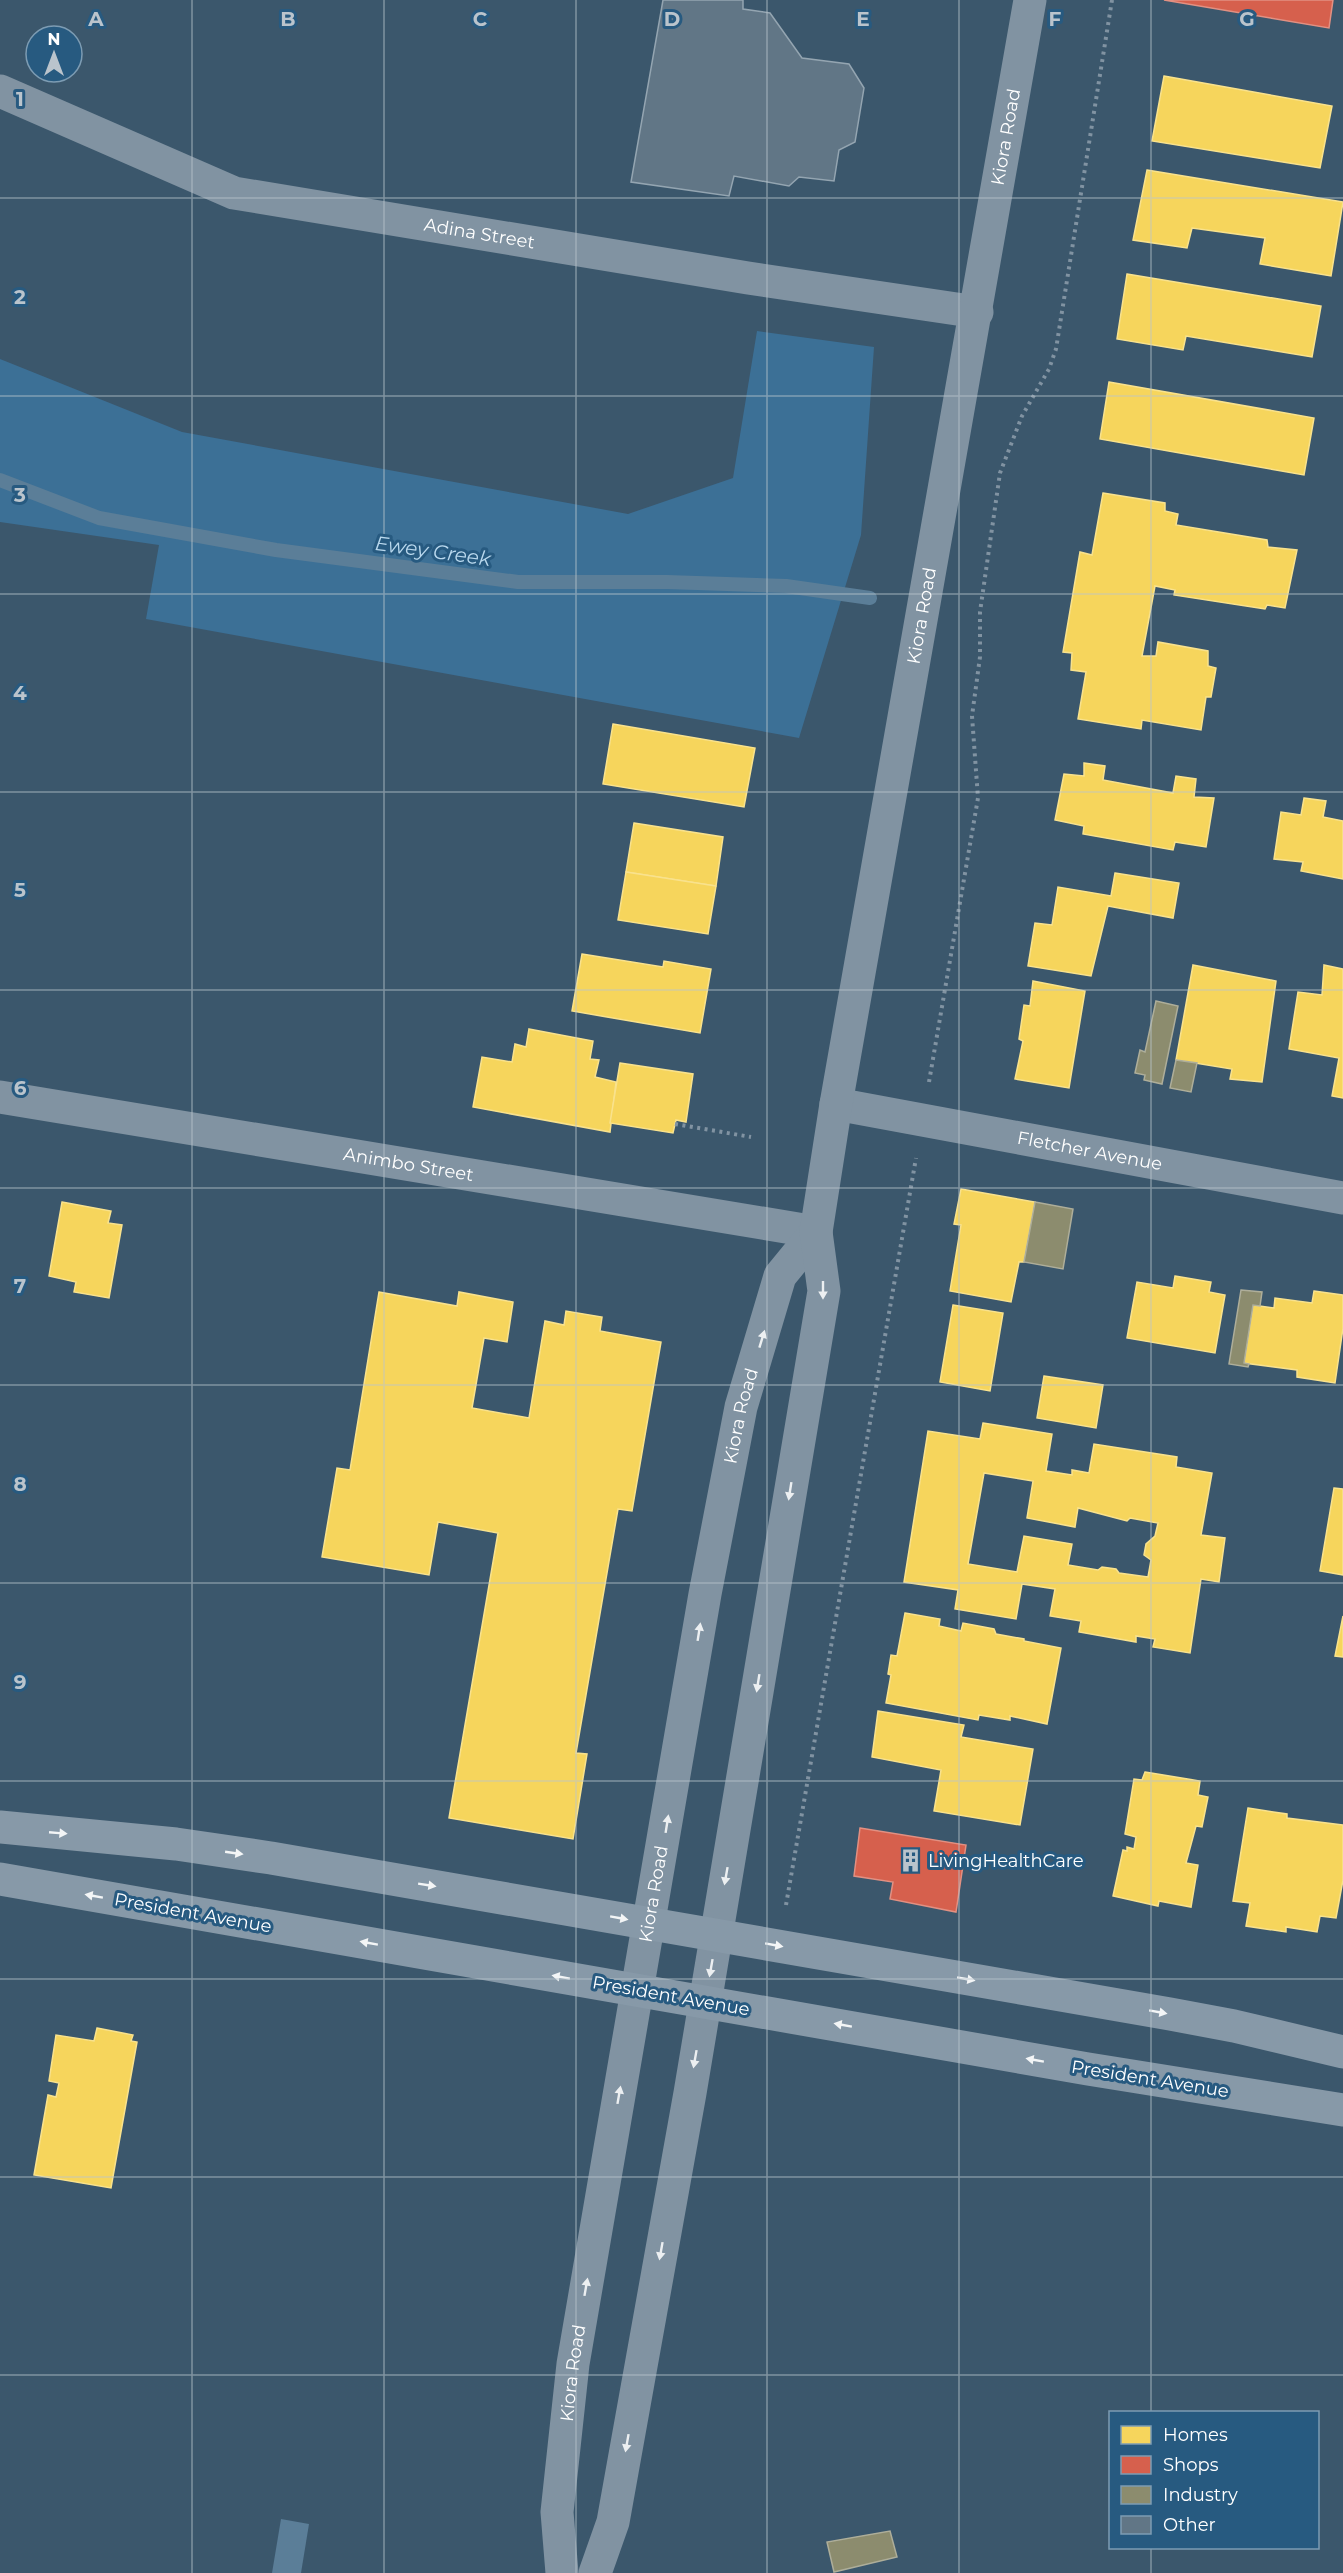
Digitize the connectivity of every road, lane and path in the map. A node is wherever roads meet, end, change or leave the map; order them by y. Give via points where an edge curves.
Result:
1 (1030, 0) edge
2 (1112, 0) edge
3 (0, 91) edge
4 (977, 312) junction
5 (927, 1088) dead end
6 (0, 1097) edge
7 (836, 1104) junction
8 (675, 1124) dead end
9 (751, 1137) dead end
10 (916, 1152) dead end
11 (1343, 1198) edge
12 (816, 1232) junction
13 (0, 1827) edge
14 (0, 1879) edge
15 (786, 1905) dead end
16 (651, 1923) junction
17 (716, 1935) junction
18 (639, 1991) junction
19 (705, 2002) junction
20 (1343, 2052) edge
21 (1343, 2110) edge
22 (562, 2573) edge
23 (595, 2573) edge

1 - 4 street, Kiora Road
2 - 5 path via 1056,349 1022,416 1000,473 980,612 980,657 972,716 978,798
3 - 4 street, Adina Street via 234,193
4 - 7 street, Kiora Road
6 - 12 street, Animbo Street
7 - 11 street, Fletcher Avenue
7 - 12 street, Kiora Road
8 - 9 path
10 - 15 path
16 -> 12 street, Kiora Road via 705,1594 741,1407 780,1276
12 -> 17 street, Kiora Road via 824,1291
13 -> 16 main road via 177,1844
18 -> 14 main road, President Avenue
16 - 17 main road
16 - 18 street, Kiora Road
17 -> 19 street, Kiora Road
17 -> 20 main road via 1234,2026
18 - 19 main road, President Avenue
22 -> 18 street, Kiora Road via 557,2512 573,2364
21 -> 19 main road, President Avenue
19 -> 23 street, Kiora Road via 613,2522

